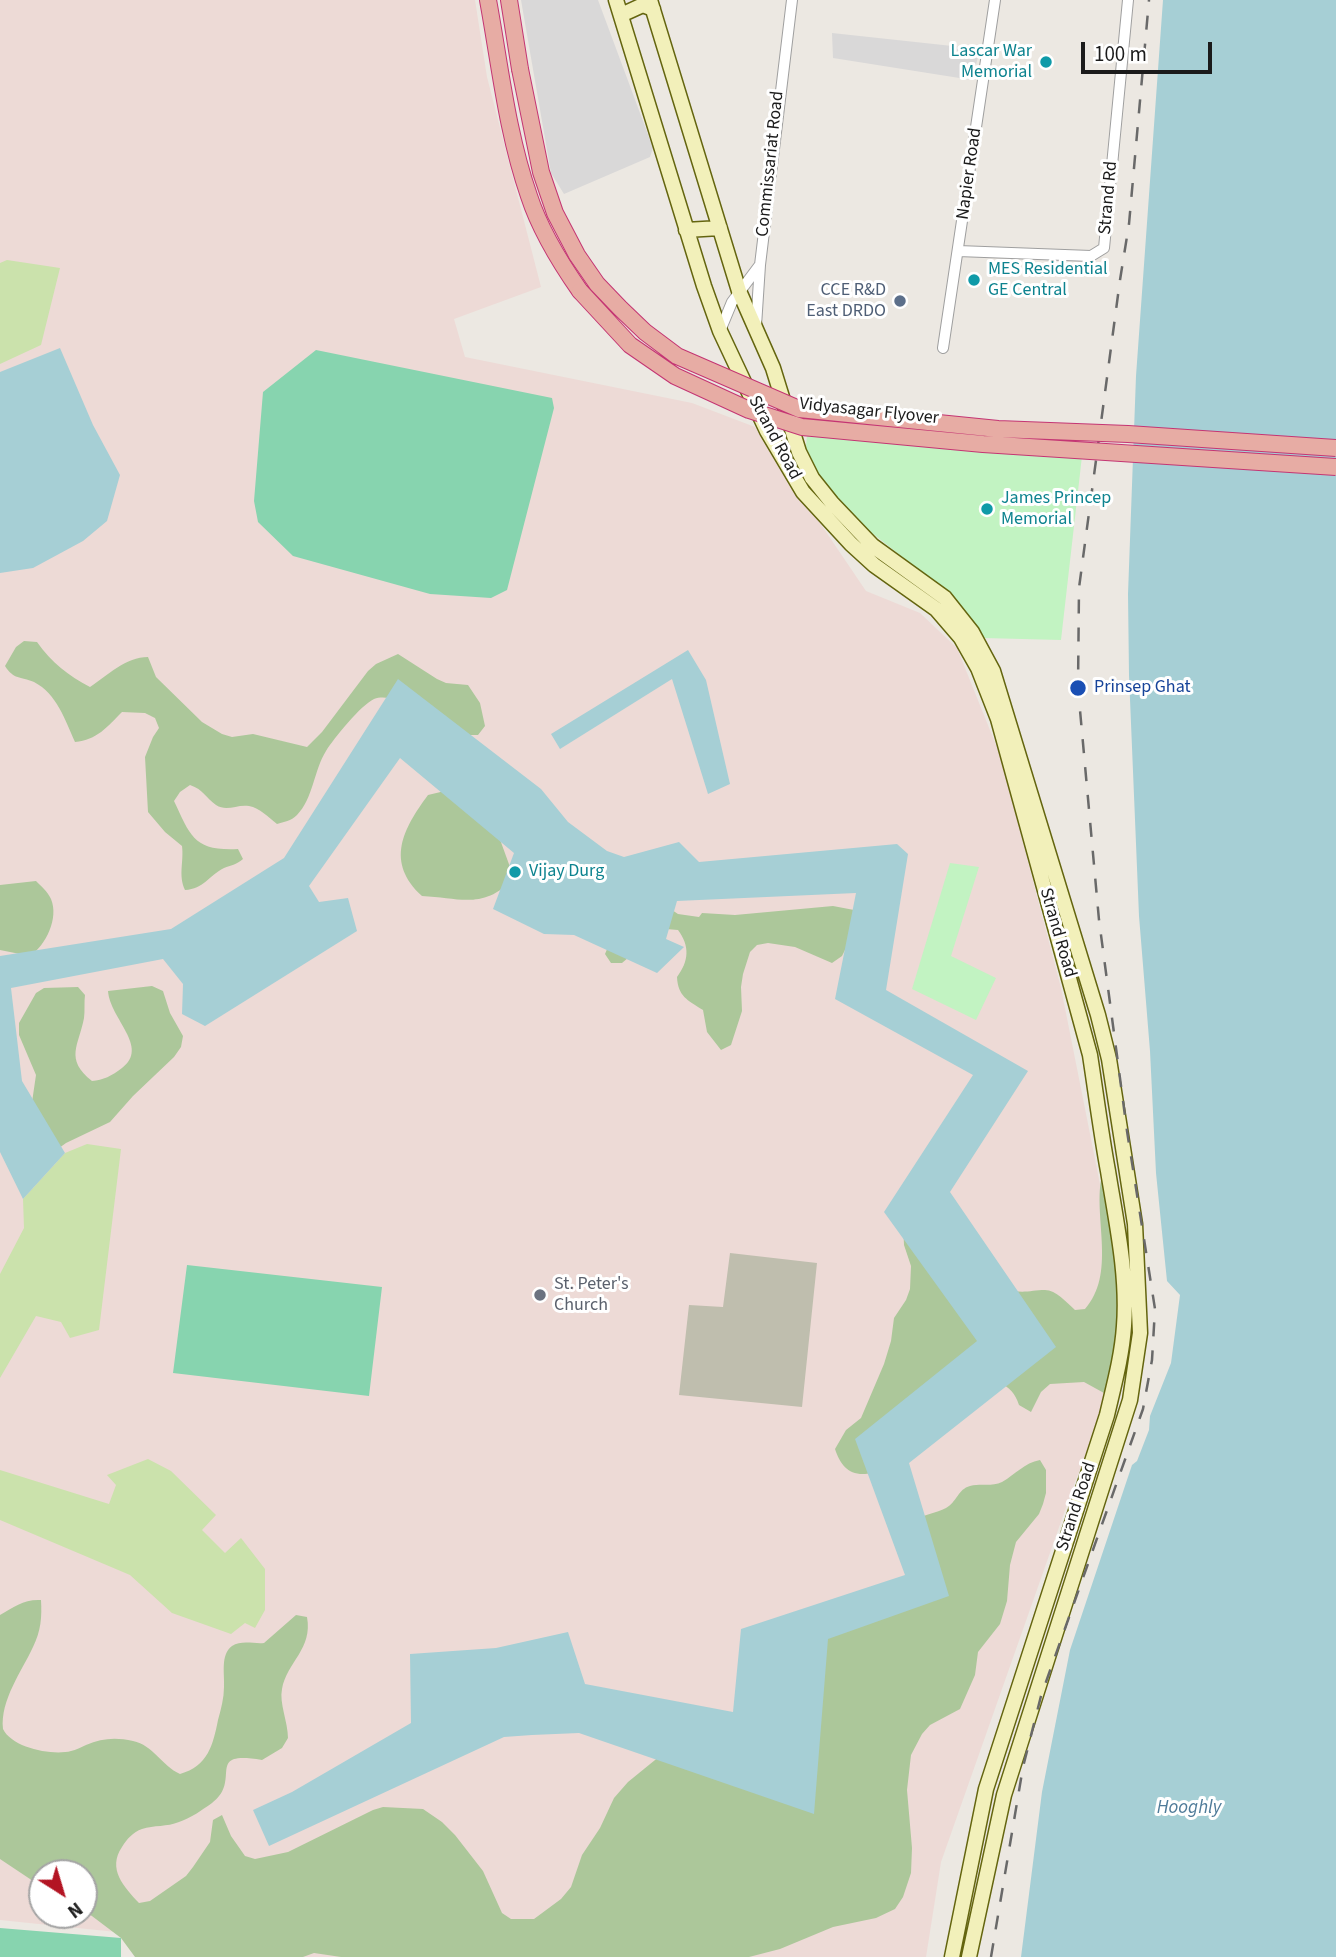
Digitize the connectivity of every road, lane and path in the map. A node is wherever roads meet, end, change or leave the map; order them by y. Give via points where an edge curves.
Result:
1 (488, 0) edge
2 (509, 0) edge
3 (616, 0) edge
4 (792, 0) edge
5 (995, 0) edge
6 (1128, 0) edge
7 (651, 5) edge
8 (621, 15) junction
9 (720, 228) junction
10 (686, 230) junction
11 (958, 251) junction
12 (760, 265) junction
13 (739, 290) junction
14 (756, 329) junction
15 (720, 331) junction
16 (943, 348) dead end
17 (1336, 448) edge
18 (1336, 467) edge
19 (1135, 1224) junction
20 (1118, 1229) junction
21 (986, 1789) junction
22 (1004, 1795) junction
23 (951, 1957) edge
24 (969, 1957) edge

1 - 18 highway, Vidyasagar Flyover, bridge via 516,150 547,239 580,291 621,336 675,376 749,410 802,427
2 - 17 highway, Vidyasagar Flyover, bridge via 541,172 555,214 597,284 645,332 677,356 799,409 998,429
3 - 8 main road, Strand Road
4 - 12 street, Commissariat Road
5 - 11 street, Napier Road
6 - 11 street, Strand Rd via 1104,248 1091,257
7 - 8 main road
7 - 9 main road, Strand Road
8 - 10 main road, Strand Road
9 - 10 main road
9 - 13 main road, Strand Road
10 - 15 main road, Strand Road
11 - 16 street, Napier Road
12 - 13 street
12 - 14 street, Commissariat Road
13 - 14 main road, Strand Road
13 - 15 street
14 - 19 main road, Strand Road via 812,478 873,546 945,598 972,632 993,671 1098,1015
15 - 20 main road, Strand Road via 767,430 803,492 850,544 936,609 961,638 978,668 998,719 1090,1055
19 - 20 main road
19 - 22 main road, Strand Road via 1140,1334 1130,1400
20 - 21 main road, Strand Road via 1124,1323 1120,1363
21 - 22 main road
21 - 23 main road, Strand Road
22 - 24 main road, Strand Road

